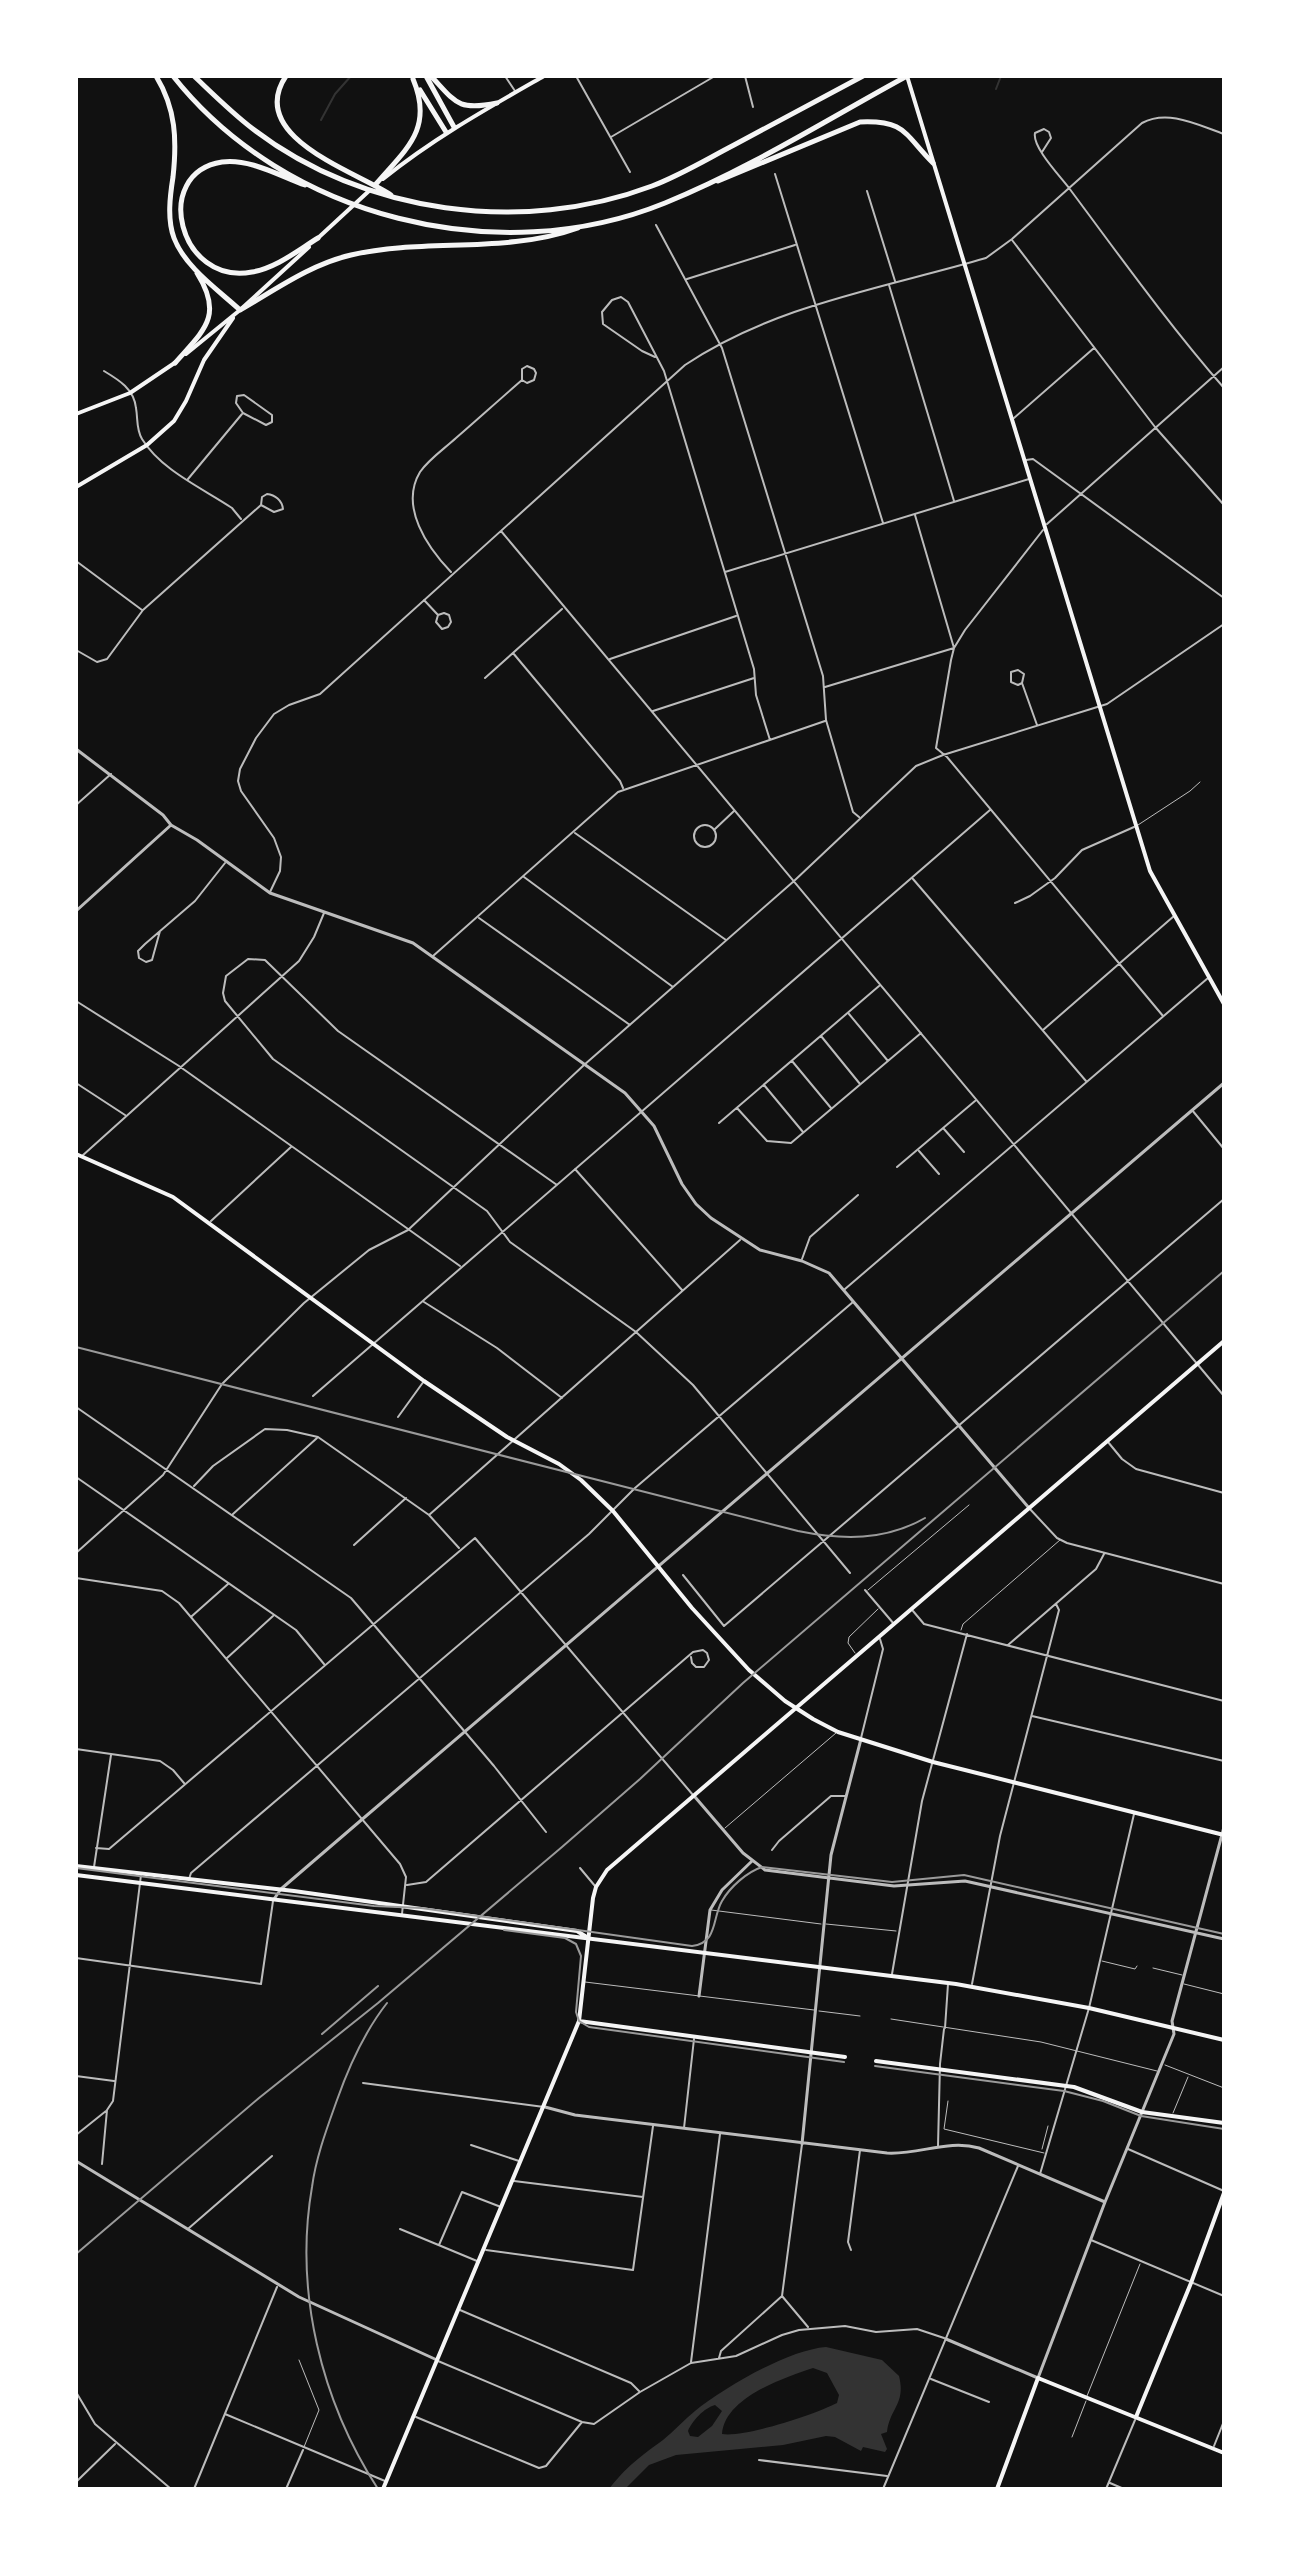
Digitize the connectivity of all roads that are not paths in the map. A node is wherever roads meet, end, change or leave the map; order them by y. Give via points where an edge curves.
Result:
1 (156, 76) edge
2 (173, 76) edge
3 (194, 76) edge
4 (286, 76) edge
5 (429, 76) edge
6 (505, 76) edge
7 (544, 76) edge
8 (576, 76) edge
9 (715, 76) edge
10 (745, 76) edge
11 (862, 76) edge
12 (907, 76) edge
13 (412, 78) edge
14 (516, 92) junction
15 (497, 103) junction
16 (753, 107) dead end
17 (454, 127) junction
18 (446, 132) junction
19 (1224, 134) edge
20 (611, 137) junction
21 (1042, 152) junction
22 (933, 163) junction
23 (630, 172) dead end
24 (775, 174) dead end
25 (376, 184) junction
26 (701, 186) junction
27 (1069, 188) junction
28 (867, 191) dead end
29 (324, 192) junction
30 (395, 197) junction
31 (590, 224) junction
32 (656, 225) dead end
33 (318, 238) junction
34 (1012, 239) junction
35 (796, 245) junction
36 (964, 264) junction
37 (192, 265) junction
38 (686, 279) junction
39 (896, 283) junction
40 (889, 284) junction
41 (816, 306) junction
42 (240, 310) junction
43 (720, 342) junction
44 (1095, 347) junction
45 (655, 357) junction
46 (175, 363) junction
47 (1224, 367) edge
48 (104, 371) dead end
49 (1214, 376) junction
50 (522, 380) junction
51 (666, 380) junction
52 (1224, 388) edge
53 (130, 393) junction
54 (243, 413) junction
55 (76, 414) edge
56 (1012, 420) junction
57 (1155, 427) junction
58 (147, 445) junction
59 (1024, 460) junction
60 (188, 479) junction
61 (1029, 479) junction
62 (76, 487) edge
63 (1080, 493) junction
64 (954, 502) junction
65 (261, 505) junction
66 (1224, 505) edge
67 (914, 514) junction
68 (242, 520) junction
69 (883, 523) junction
70 (1045, 528) junction
71 (500, 530) junction
72 (785, 553) junction
73 (76, 561) edge
74 (724, 572) junction
75 (452, 573) junction
76 (1224, 598) edge
77 (424, 600) junction
78 (563, 607) junction
79 (143, 610) junction
80 (438, 615) dead end
81 (737, 616) junction
82 (1224, 624) edge
83 (954, 648) junction
84 (76, 650) edge
85 (513, 653) junction
86 (608, 659) junction
87 (755, 677) junction
88 (485, 678) dead end
89 (1022, 683) dead end
90 (825, 687) junction
91 (1100, 707) junction
92 (652, 712) junction
93 (826, 720) junction
94 (1037, 726) junction
95 (770, 740) junction
96 (76, 749) edge
97 (943, 755) junction
98 (696, 765) junction
99 (111, 774) junction
100 (1200, 782) dead end
101 (624, 789) junction
102 (76, 805) edge
103 (990, 810) junction
104 (734, 811) junction
105 (860, 817) junction
106 (171, 825) junction
107 (1136, 827) junction
108 (714, 829) junction
109 (574, 832) junction
110 (227, 861) junction
111 (523, 877) junction
112 (913, 878) junction
113 (794, 881) junction
114 (1051, 882) junction
115 (270, 893) junction
116 (1015, 903) dead end
117 (76, 911) edge
118 (324, 912) junction
119 (1174, 916) junction
120 (478, 917) junction
121 (160, 931) junction
122 (842, 940) junction
123 (727, 941) junction
124 (432, 957) junction
125 (1119, 963) junction
126 (282, 977) junction
127 (1209, 977) junction
128 (880, 985) junction
129 (673, 987) junction
130 (76, 1001) edge
131 (1224, 1004) edge
132 (848, 1013) junction
133 (236, 1016) junction
134 (1163, 1016) junction
135 (630, 1025) junction
136 (1042, 1030) junction
137 (921, 1033) junction
138 (821, 1036) junction
139 (792, 1061) junction
140 (888, 1061) junction
141 (584, 1065) junction
142 (179, 1066) junction
143 (1087, 1082) junction
144 (76, 1083) edge
145 (1224, 1083) edge
146 (764, 1085) junction
147 (861, 1085) junction
148 (976, 1100) junction
149 (737, 1108) junction
150 (832, 1109) junction
151 (1192, 1110) junction
152 (642, 1111) junction
153 (126, 1116) junction
154 (719, 1123) dead end
155 (943, 1128) junction
156 (804, 1132) junction
157 (500, 1145) junction
158 (1013, 1145) junction
159 (292, 1146) junction
160 (1224, 1149) edge
161 (918, 1150) junction
162 (964, 1152) dead end
163 (79, 1155) edge
164 (897, 1167) dead end
165 (575, 1169) junction
166 (939, 1174) dead end
167 (557, 1185) junction
168 (455, 1187) junction
169 (858, 1195) dead end
170 (1224, 1199) edge
171 (1071, 1213) junction
172 (209, 1223) junction
173 (408, 1230) junction
174 (503, 1231) junction
175 (741, 1239) junction
176 (802, 1261) junction
177 (461, 1267) junction
178 (1129, 1280) junction
179 (844, 1289) junction
180 (683, 1291) junction
181 (311, 1297) junction
182 (423, 1301) junction
183 (854, 1301) junction
184 (636, 1332) junction
185 (1224, 1341) edge
186 (375, 1343) junction
187 (901, 1358) junction
188 (1197, 1364) junction
189 (424, 1381) junction
190 (313, 1396) dead end
191 (1224, 1396) edge
192 (562, 1398) junction
193 (76, 1407) edge
194 (398, 1417) dead end
195 (719, 1417) junction
196 (958, 1425) junction
197 (318, 1437) junction
198 (514, 1440) junction
199 (1107, 1441) junction
200 (167, 1469) junction
201 (766, 1474) junction
202 (76, 1477) edge
203 (193, 1487) junction
204 (1224, 1493) edge
205 (406, 1498) junction
206 (969, 1505) dead end
207 (1029, 1508) junction
208 (124, 1509) junction
209 (613, 1511) junction
210 (233, 1515) junction
211 (429, 1515) junction
212 (1060, 1540) junction
213 (823, 1541) junction
214 (354, 1545) dead end
215 (460, 1548) junction
216 (76, 1553) edge
217 (1104, 1553) junction
218 (659, 1566) junction
219 (850, 1573) dead end
220 (683, 1575) dead end
221 (76, 1578) edge
222 (228, 1584) junction
223 (1224, 1584) edge
224 (866, 1591) joint
225 (521, 1592) junction
226 (1056, 1604) junction
227 (880, 1607) junction
228 (912, 1610) junction
229 (274, 1615) junction
230 (191, 1617) junction
231 (373, 1623) junction
232 (895, 1625) junction
233 (960, 1633) junction
234 (967, 1634) junction
235 (879, 1638) junction
236 (1008, 1645) junction
237 (567, 1646) junction
238 (1047, 1655) junction
239 (858, 1656) junction
240 (691, 1657) junction
241 (227, 1658) junction
242 (325, 1665) junction
243 (419, 1679) junction
244 (1224, 1701) edge
245 (796, 1709) junction
246 (270, 1710) junction
247 (624, 1713) junction
248 (1031, 1716) junction
249 (838, 1732) junction
250 (465, 1733) junction
251 (861, 1739) junction
252 (76, 1749) edge
253 (111, 1754) junction
254 (1224, 1761) edge
255 (933, 1762) junction
256 (318, 1766) junction
257 (1013, 1783) junction
258 (184, 1784) junction
259 (694, 1796) junction
260 (846, 1796) junction
261 (521, 1801) junction
262 (1134, 1814) junction
263 (363, 1819) junction
264 (1224, 1827) edge
265 (723, 1830) junction
266 (546, 1832) dead end
267 (1223, 1835) edge
268 (96, 1848) junction
269 (772, 1850) dead end
270 (752, 1861) junction
271 (76, 1866) edge
272 (580, 1868) dead end
273 (94, 1869) junction
274 (76, 1875) edge
275 (141, 1875) junction
276 (829, 1878) junction
277 (189, 1880) junction
278 (140, 1883) junction
279 (406, 1885) junction
280 (907, 1885) junction
281 (596, 1887) junction
282 (990, 1887) junction
283 (281, 1889) junction
284 (273, 1900) junction
285 (402, 1907) junction
286 (710, 1910) junction
287 (402, 1914) junction
288 (1111, 1914) junction
289 (824, 1924) junction
290 (899, 1932) junction
291 (1197, 1933) junction
292 (587, 1937) junction
293 (1224, 1939) edge
294 (703, 1951) junction
295 (76, 1958) edge
296 (1101, 1961) junction
297 (129, 1965) junction
298 (820, 1965) junction
299 (1137, 1966) dead end
300 (1153, 1968) dead end
301 (892, 1975) junction
302 (1184, 1976) junction
303 (584, 1982) junction
304 (948, 1983) junction
305 (1182, 1983) junction
306 (972, 1986) junction
307 (1224, 1994) edge
308 (699, 1996) junction
309 (1089, 2008) junction
310 (816, 2010) junction
311 (860, 2016) dead end
312 (891, 2019) dead end
313 (579, 2021) junction
314 (1173, 2027) junction
315 (945, 2028) junction
316 (694, 2036) junction
317 (1224, 2040) edge
318 (1078, 2050) junction
319 (811, 2051) junction
320 (845, 2057) dead end
321 (876, 2061) dead end
322 (1162, 2064) junction
323 (941, 2070) junction
324 (1159, 2071) junction
325 (1189, 2075) junction
326 (76, 2076) edge
327 (115, 2081) junction
328 (363, 2083) dead end
329 (1066, 2086) junction
330 (1224, 2088) edge
331 (948, 2101) dead end
332 (545, 2107) junction
333 (107, 2110) junction
334 (1142, 2112) junction
335 (1172, 2116) junction
336 (1224, 2123) edge
337 (653, 2125) junction
338 (1048, 2126) dead end
339 (684, 2129) junction
340 (720, 2134) junction
341 (76, 2135) edge
342 (802, 2144) junction
343 (471, 2145) dead end
344 (938, 2147) junction
345 (1127, 2148) junction
346 (860, 2150) junction
347 (1041, 2152) junction
348 (1046, 2153) junction
349 (272, 2156) dead end
350 (76, 2161) edge
351 (521, 2161) junction
352 (102, 2164) dead end
353 (1018, 2166) junction
354 (1039, 2175) junction
355 (512, 2181) junction
356 (1224, 2192) edge
357 (644, 2198) junction
358 (1105, 2202) junction
359 (501, 2207) junction
360 (188, 2229) junction
361 (400, 2229) dead end
362 (1090, 2240) junction
363 (439, 2245) junction
364 (483, 2250) junction
365 (851, 2250) dead end
366 (478, 2261) junction
367 (1141, 2261) junction
368 (1191, 2283) junction
369 (278, 2284) junction
370 (782, 2296) junction
371 (1224, 2296) edge
372 (458, 2309) junction
373 (808, 2328) junction
374 (946, 2339) junction
375 (299, 2360) dead end
376 (437, 2360) junction
377 (719, 2360) junction
378 (691, 2363) junction
379 (930, 2378) junction
380 (1038, 2378) junction
381 (76, 2392) edge
382 (640, 2392) junction
383 (1087, 2396) junction
384 (989, 2402) dead end
385 (224, 2414) junction
386 (414, 2416) junction
387 (1136, 2417) junction
388 (1224, 2421) edge
389 (582, 2422) junction
390 (1072, 2437) dead end
391 (116, 2443) junction
392 (1213, 2448) junction
393 (303, 2449) junction
394 (1224, 2453) edge
395 (759, 2460) dead end
396 (888, 2477) junction
397 (76, 2482) edge
398 (386, 2482) junction
399 (1109, 2483) junction
400 (171, 2489) edge
401 (194, 2489) edge
402 (286, 2489) edge
403 (383, 2489) edge
404 (883, 2489) edge
405 (997, 2489) edge
406 (1106, 2489) edge
407 (1124, 2489) edge

1 - 37 highway via 176,129 170,197 173,237
2 - 29 highway via 248,147
3 - 30 highway via 254,130 331,174
4 - 30 highway via 279,96 285,126 339,169
5 - 15 highway via 460,105
5 - 17 highway
6 - 14 street
7 - 14 main road
8 - 20 street
9 - 20 street
10 - 16 street
11 - 30 highway via 684,172 632,193 537,212 479,211
12 - 22 main road
12 - 26 highway
13 - 18 highway
13 - 25 highway via 420,96 420,125 414,140
14 - 15 main road
15 - 17 main road
17 - 18 main road
18 - 25 main road
19 - 27 street via 1175,118 1151,118
20 - 23 street
21 - 21 street via 1051,138 1038,129 1033,137
21 - 27 street
22 - 26 highway via 896,124 860,122
22 - 36 main road
24 - 35 street
25 - 33 main road
26 - 31 highway via 665,203
27 - 34 street
27 - 49 street
28 - 39 street
29 - 31 highway via 420,224 501,232
29 - 33 highway via 254,166 223,162 196,175 181,200 183,233 202,260 216,269 238,274 267,268
31 - 42 highway via 521,240 350,255
32 - 38 street
33 - 42 main road
34 - 36 street via 986,258
34 - 44 street
35 - 38 street
35 - 41 street
36 - 39 street
36 - 56 main road
37 - 42 highway
37 - 46 highway via 206,288 211,312 205,329
38 - 43 street
39 - 40 street
40 - 41 street
40 - 64 street
41 - 43 street
41 - 69 street
42 - 46 main road
42 - 58 main road via 204,360 174,421
43 - 51 street
43 - 72 street
44 - 56 street
44 - 57 street
45 - 45 street via 628,302 621,297 612,300 602,312 603,324
45 - 51 street
46 - 53 main road
47 - 49 street
48 - 53 street
49 - 52 street
49 - 57 street
50 - 50 street via 534,380 534,369 522,369
50 - 75 street via 428,462 416,480 413,497 423,536
51 - 71 street
51 - 74 street
53 - 55 main road
53 - 58 street
54 - 54 street via 266,425 272,422 272,415 244,395 237,396 236,403
54 - 60 street
56 - 59 main road
57 - 63 street
57 - 66 street
58 - 60 street
58 - 62 main road
59 - 61 main road
59 - 63 street via 1033,459
60 - 68 street
61 - 64 street
61 - 70 main road
63 - 70 street
63 - 76 street
64 - 67 street
65 - 65 street via 274,512 283,509 273,495 262,497
65 - 68 street
67 - 69 street
67 - 83 street
68 - 79 street
69 - 72 street
70 - 83 street
70 - 91 main road
71 - 75 street
71 - 78 street
72 - 74 street
72 - 90 street
73 - 79 street
74 - 81 street
75 - 77 street
77 - 80 street
77 - 115 street via 320,694 274,714 246,757 238,781 241,791 281,857
78 - 85 street
78 - 86 street
79 - 84 street via 107,659 97,662
81 - 86 street
81 - 87 street
82 - 91 street
83 - 90 street
83 - 97 street via 935,741
85 - 88 street
85 - 101 street
86 - 92 street
87 - 92 street
87 - 95 street
89 - 94 street
90 - 93 street
91 - 94 street
91 - 107 main road
92 - 98 street
93 - 95 street
93 - 105 street via 853,812
94 - 97 street
95 - 98 street
96 - 99 street
97 - 103 street
97 - 105 street via 916,766
98 - 101 street
98 - 104 street
99 - 102 street
99 - 106 street
100 - 107 lane
101 - 109 street
103 - 112 street
103 - 114 street
104 - 108 street
104 - 113 street
105 - 113 street
106 - 110 street
106 - 117 street
107 - 114 street via 1082,850
107 - 119 main road via 1153,878
108 - 108 street via 699,828 697,843 712,844
109 - 111 street
109 - 123 street
110 - 115 street
110 - 121 street via 195,901
111 - 120 street
111 - 129 street
112 - 122 street
112 - 136 street
113 - 122 street
113 - 123 street
114 - 116 street
114 - 125 street
115 - 118 street
118 - 124 street via 405,939
118 - 126 street via 306,949
119 - 125 street
119 - 127 main road
120 - 124 street
120 - 135 street
121 - 121 street via 138,951 139,958 152,960
122 - 128 street
122 - 152 street
123 - 129 street
124 - 141 street
125 - 134 street
125 - 136 street
126 - 133 street
126 - 133 street via 265,960 236,965 226,976 223,993
126 - 157 street via 338,1031
127 - 131 main road
127 - 134 street
128 - 132 street
128 - 137 street
129 - 135 street
130 - 142 street
132 - 138 street
132 - 140 street
133 - 142 street
133 - 168 street via 273,1059
134 - 143 street
135 - 141 street
136 - 143 street
137 - 140 street
137 - 148 street
138 - 139 street
138 - 147 street
139 - 146 street
139 - 150 street
140 - 147 street
141 - 152 street
141 - 157 street
142 - 153 street
142 - 159 street
143 - 158 street
144 - 153 street
145 - 151 street
146 - 149 street
146 - 156 street
147 - 150 street
148 - 155 street
148 - 158 street
149 - 154 street
149 - 156 street via 767,1141 791,1143
150 - 156 street
151 - 160 street
151 - 171 street
152 - 165 street
152 - 175 street via 696,1204
153 - 163 street
155 - 161 street
155 - 162 street
157 - 167 street
157 - 168 street
158 - 171 street
158 - 179 street
159 - 172 street
159 - 173 street
161 - 164 street
161 - 166 street
163 - 172 main road via 173,1197
165 - 167 street
165 - 180 street
167 - 174 street
168 - 173 street
168 - 174 street
169 - 176 street via 810,1237
170 - 178 street
171 - 178 street
171 - 187 street
172 - 181 main road
173 - 177 street
173 - 181 street via 374,1247
174 - 177 street
174 - 184 street via 510,1242
175 - 176 street
175 - 180 street
176 - 179 street via 829,1273
177 - 182 street
178 - 188 street
178 - 196 street
179 - 183 street
180 - 184 street
181 - 186 main road
181 - 200 street via 225,1380
182 - 186 street
182 - 192 street
183 - 187 street
183 - 195 street
184 - 192 street
184 - 195 street
185 - 188 main road
186 - 189 main road
186 - 190 street
187 - 196 street
187 - 201 street
188 - 191 street
188 - 199 main road
189 - 194 street
189 - 198 main road
192 - 198 street
193 - 200 street
195 - 201 street
195 - 209 street
196 - 207 street
196 - 213 street
197 - 203 street via 265,1429
197 - 205 street
197 - 210 street
198 - 209 main road via 571,1472
198 - 211 street
199 - 204 street via 1136,1469
199 - 207 main road
200 - 203 street
200 - 208 street
201 - 213 street
201 - 218 street
202 - 208 street
203 - 210 street
205 - 211 street
205 - 214 street
206 - 224 lane
207 - 212 street
207 - 228 main road
208 - 216 street
208 - 222 street
209 - 218 main road
209 - 225 street
210 - 231 street via 351,1598
211 - 215 street
212 - 217 street
212 - 233 lane via 963,1624
213 - 219 street
213 - 220 street via 724,1626
215 - 225 street via 477,1539
215 - 231 street
217 - 223 street
217 - 226 street via 1096,1569
218 - 237 street
218 - 245 main road via 749,1670
221 - 230 street via 162,1591
222 - 229 street
222 - 230 street
224 - 227 street
225 - 237 street
225 - 243 street
226 - 236 street
226 - 238 street
227 - 232 street
227 - 239 lane via 849,1637
228 - 232 main road
228 - 233 street via 922,1622
229 - 241 street
229 - 242 street via 296,1630
230 - 241 street
231 - 242 street
231 - 243 street
232 - 235 main road
233 - 234 street
234 - 236 street
234 - 255 street
235 - 239 main road
235 - 251 street via 883,1649
236 - 238 street
237 - 247 street
237 - 250 street
238 - 244 street
238 - 248 street
239 - 245 main road
240 - 240 street via 696,1667 709,1660 701,1649
240 - 247 street
241 - 246 street
242 - 246 street
243 - 250 street
243 - 256 street
245 - 249 main road
245 - 259 main road
246 - 256 street
246 - 258 street
247 - 259 street
247 - 261 street
248 - 254 street
248 - 257 street
249 - 251 main road
249 - 265 lane
250 - 261 street
250 - 263 street
251 - 255 main road
251 - 260 street
252 - 253 street
253 - 258 street via 160,1761
253 - 268 street
255 - 257 main road
255 - 280 street
256 - 263 street
256 - 277 street
257 - 262 main road
257 - 282 street
258 - 268 street via 109,1849
259 - 265 street
259 - 281 main road via 607,1870
260 - 269 street via 831,1796
260 - 276 street
261 - 266 street
261 - 279 street via 426,1882
262 - 267 main road
262 - 288 street
263 - 279 street via 405,1871
263 - 283 street
264 - 267 street
265 - 270 street
267 - 291 street
268 - 273 street
270 - 276 street via 765,1870
270 - 286 street
271 - 273 main road
272 - 281 street
273 - 275 main road
274 - 278 main road
275 - 277 main road
275 - 278 street
276 - 280 street
276 - 289 street
277 - 283 main road
278 - 284 main road
278 - 297 street
279 - 285 street
280 - 282 street via 958,1881
280 - 290 street
281 - 292 main road
282 - 288 street
282 - 306 street
283 - 284 street
283 - 285 main road
284 - 287 main road
284 - 297 street via 261,1984
285 - 287 street
285 - 292 main road via 577,1931
286 - 289 lane
286 - 294 street
287 - 292 main road
288 - 291 street
288 - 296 street
289 - 290 lane
289 - 298 street
290 - 301 street
291 - 293 street
291 - 302 street
292 - 294 main road
292 - 303 main road
294 - 298 main road
294 - 308 street
295 - 297 street
296 - 299 lane
296 - 309 street
297 - 327 street
298 - 301 main road
298 - 310 street
300 - 302 lane
301 - 304 main road
302 - 305 street
303 - 308 lane
303 - 313 main road
304 - 306 main road
304 - 315 street
305 - 307 lane
305 - 314 street
306 - 309 main road
308 - 310 lane
309 - 314 main road
309 - 318 street
310 - 311 lane
310 - 319 street
312 - 315 lane
313 - 316 main road
313 - 332 main road
314 - 317 main road
314 - 322 street
315 - 318 lane
315 - 323 street
316 - 319 main road
316 - 339 street
318 - 324 lane
318 - 329 street
319 - 320 main road
319 - 342 street
321 - 323 main road
322 - 324 street
322 - 325 lane
323 - 329 main road
323 - 344 street
324 - 334 street
325 - 330 lane
325 - 335 lane
326 - 327 street
327 - 333 street
328 - 332 street
329 - 334 main road
329 - 348 street
331 - 347 lane via 944,2129
332 - 337 street
332 - 351 main road
333 - 341 street
333 - 352 street
334 - 335 main road
334 - 345 street
335 - 336 main road
337 - 339 street
337 - 357 street
338 - 347 lane
339 - 340 street
340 - 342 street
340 - 378 street
342 - 346 street
342 - 370 street
343 - 351 street
344 - 346 street via 904,2153
344 - 353 street via 970,2146
345 - 356 street
345 - 358 street
346 - 365 street
347 - 348 lane
348 - 354 street
349 - 360 street
350 - 360 street
351 - 355 main road
353 - 354 street
353 - 374 street
354 - 358 street
355 - 357 street
355 - 359 main road
356 - 368 main road
357 - 364 street via 633,2270
358 - 362 street
359 - 363 street via 462,2192
359 - 364 main road
360 - 369 street
361 - 363 street
362 - 367 street
362 - 380 street
363 - 366 street
364 - 366 main road
366 - 372 main road
367 - 368 street
367 - 383 lane
368 - 371 street
368 - 387 main road
369 - 376 street
369 - 385 street
370 - 373 street
370 - 377 street via 721,2351
372 - 376 main road
372 - 382 street via 631,2383
373 - 374 street via 917,2329
373 - 377 street
374 - 379 street
374 - 380 street
375 - 393 lane via 319,2410
376 - 386 main road
376 - 389 street
377 - 378 street
378 - 382 street
379 - 384 street
379 - 396 street
380 - 383 main road
380 - 405 main road
381 - 391 street via 95,2424
382 - 389 street via 598,2422
383 - 387 main road
383 - 390 lane
385 - 393 street
385 - 401 street
386 - 389 street via 543,2468
386 - 398 main road
387 - 392 main road
387 - 399 street
388 - 392 street
391 - 397 street
391 - 400 street
392 - 394 main road
393 - 398 street
393 - 402 street
395 - 396 street
396 - 404 street
398 - 403 main road
399 - 406 street
399 - 407 street

